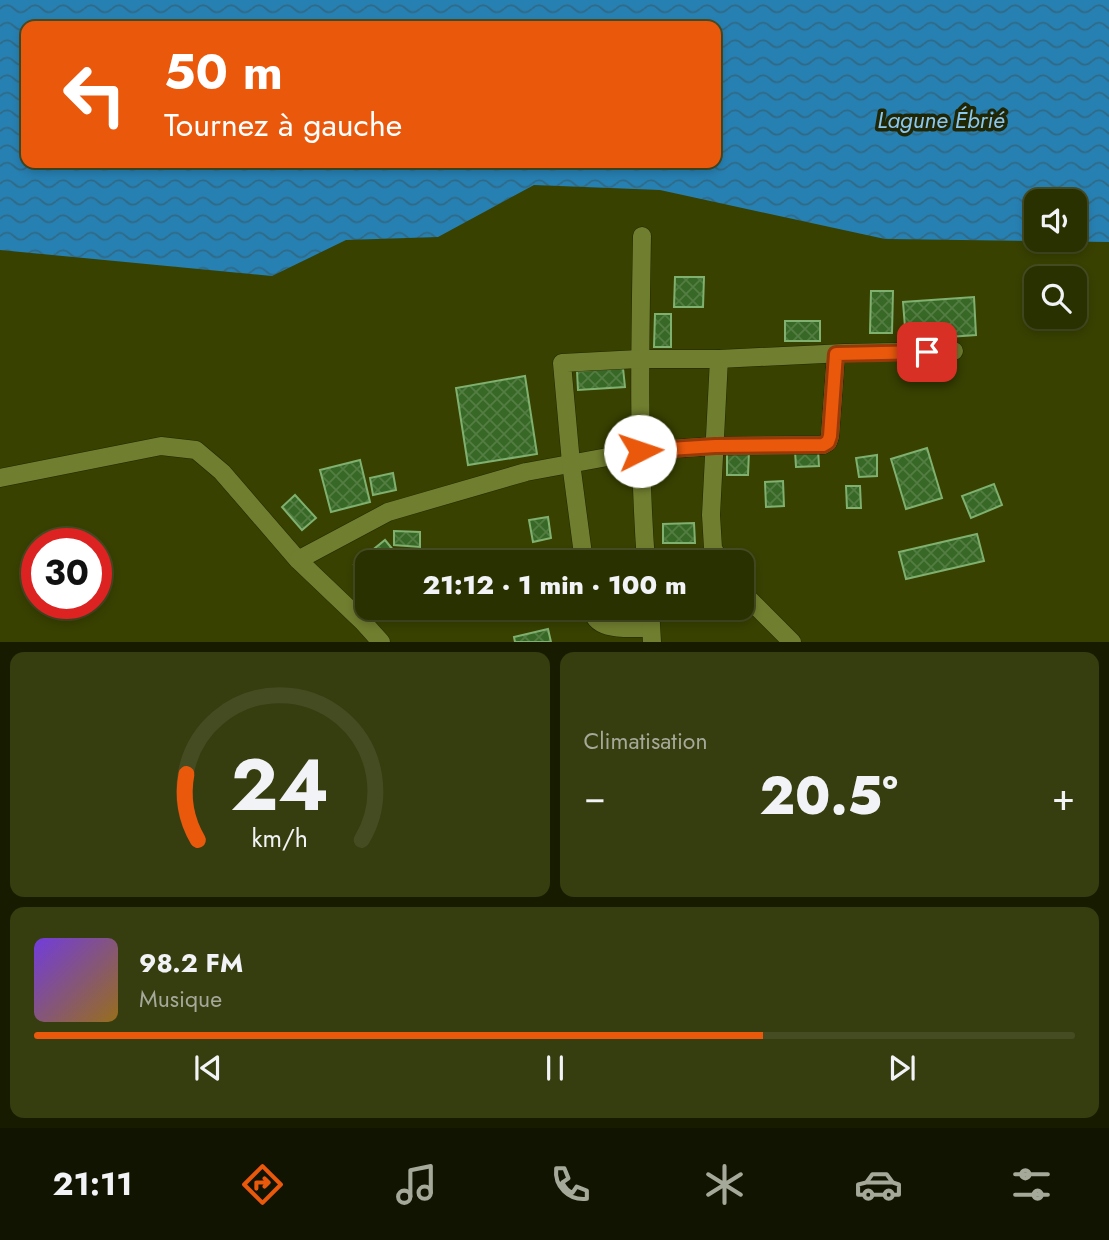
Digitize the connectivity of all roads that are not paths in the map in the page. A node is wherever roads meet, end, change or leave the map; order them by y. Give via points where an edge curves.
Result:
1 (642, 236) dead end
2 (954, 351) dead end
3 (836, 354) junction
4 (639, 359) junction
5 (719, 359) junction
6 (715, 446) junction
7 (640, 451) junction
8 (571, 463) junction
9 (0, 478) edge
10 (582, 550) edge
11 (645, 550) edge
12 (714, 550) edge
13 (298, 560) junction
14 (754, 604) edge
15 (596, 620) edge
16 (651, 635) edge
17 (381, 642) edge
18 (792, 642) edge

1 - 4 street
2 - 3 street
3 - 5 street
3 - 6 street via 828,442
4 - 5 street
4 - 7 street
4 - 8 street via 562,363
5 - 6 street
6 - 7 street
6 - 12 street
7 - 8 street
7 - 11 street
8 - 10 street
8 - 13 street via 388,512
9 - 13 street via 161,446 196,450 222,472
13 - 17 street
14 - 18 street
15 - 16 street

